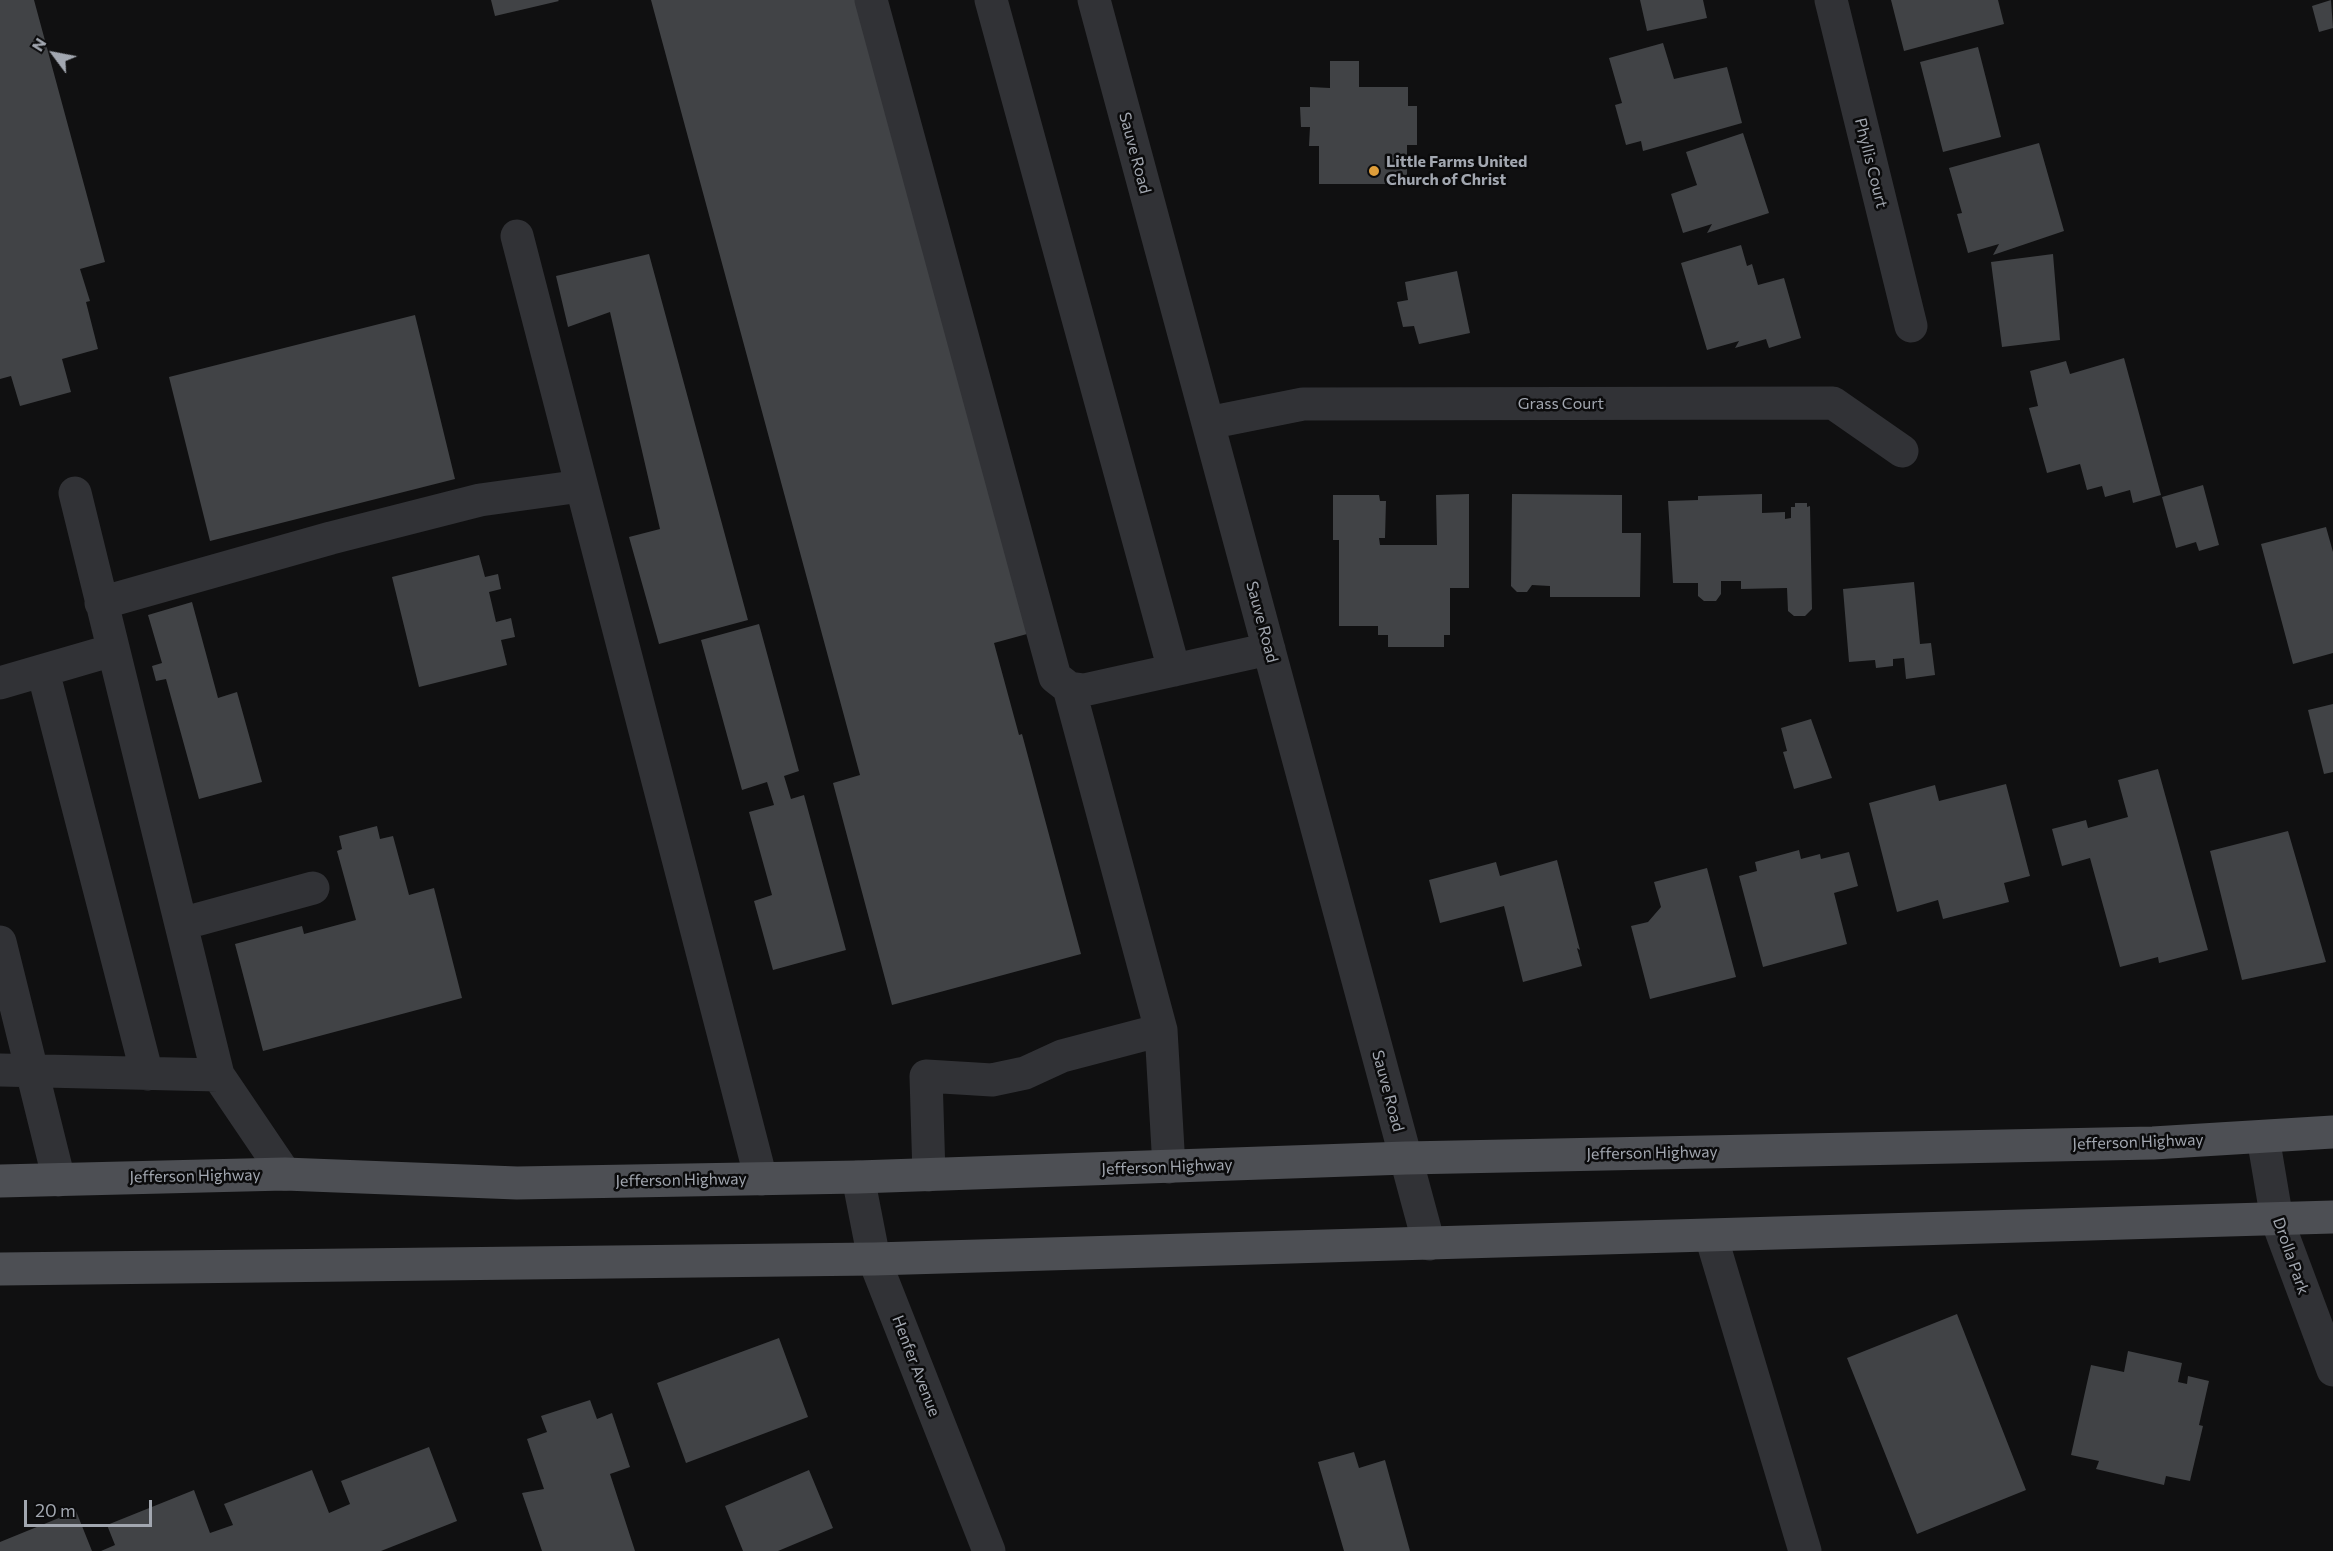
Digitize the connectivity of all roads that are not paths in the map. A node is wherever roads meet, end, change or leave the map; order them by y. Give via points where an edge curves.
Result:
1 (871, 0) edge
2 (991, 0) edge
3 (1094, 0) edge
4 (1831, 0) edge
5 (517, 236) dead end
6 (1911, 326) dead end
7 (1208, 423) junction
8 (1902, 451) dead end
9 (581, 486) junction
10 (75, 493) dead end
11 (101, 603) junction
12 (1269, 649) junction
13 (113, 650) junction
14 (43, 670) junction
15 (1174, 670) junction
16 (0, 683) edge
17 (1069, 688) junction
18 (313, 888) dead end
19 (181, 924) junction
20 (0, 942) edge
21 (1161, 1030) junction
22 (16, 1071) edge
23 (147, 1074) junction
24 (218, 1075) junction
25 (2333, 1132) edge
26 (2263, 1137) junction
27 (1406, 1158) junction
28 (1168, 1167) junction
29 (285, 1174) junction
30 (929, 1174) junction
31 (858, 1177) junction
32 (761, 1179) junction
33 (59, 1180) junction
34 (0, 1181) edge
35 (2333, 1216) edge
36 (2277, 1220) junction
37 (1711, 1236) junction
38 (1429, 1244) junction
39 (874, 1259) junction
40 (0, 1269) edge
41 (2333, 1370) edge
42 (989, 1551) edge
43 (1806, 1551) edge

1 - 17 street via 1055,677
2 - 15 street
3 - 7 street, Sauve Road
4 - 6 street, Phyllis Court
5 - 9 street
7 - 8 street, Grass Court via 1303,404 1833,403
7 - 12 street, Sauve Road
9 - 11 street via 480,500
9 - 32 street
10 - 11 street
11 - 13 street
12 - 15 street
12 - 27 street, Sauve Road
13 - 14 street
13 - 19 street
14 - 16 street
14 - 23 street
15 - 17 street via 1094,688
17 - 21 street
18 - 19 street
19 - 24 street
20 - 22 street
21 - 28 street
21 - 30 street via 1062,1056 1025,1073 992,1080 926,1076
22 - 23 street
22 - 33 street
23 - 24 street
24 - 29 street
25 - 26 main road, Jefferson Highway
26 - 27 main road, Jefferson Highway via 2141,1143
26 - 36 street, Drolla Park
27 - 28 main road, Jefferson Highway
27 - 38 street, Sauve Road
28 - 30 main road, Jefferson Highway
29 - 32 main road, Jefferson Highway via 517,1183
29 - 33 main road, Jefferson Highway
30 - 31 main road, Jefferson Highway
31 - 32 main road, Jefferson Highway
31 - 39 street, Henfer Avenue
33 - 34 main road, Jefferson Highway
35 - 36 main road
36 - 37 main road
36 - 41 street, Drolla Park
37 - 38 main road
37 - 43 street
38 - 39 main road
39 - 40 main road
39 - 42 street, Henfer Avenue

